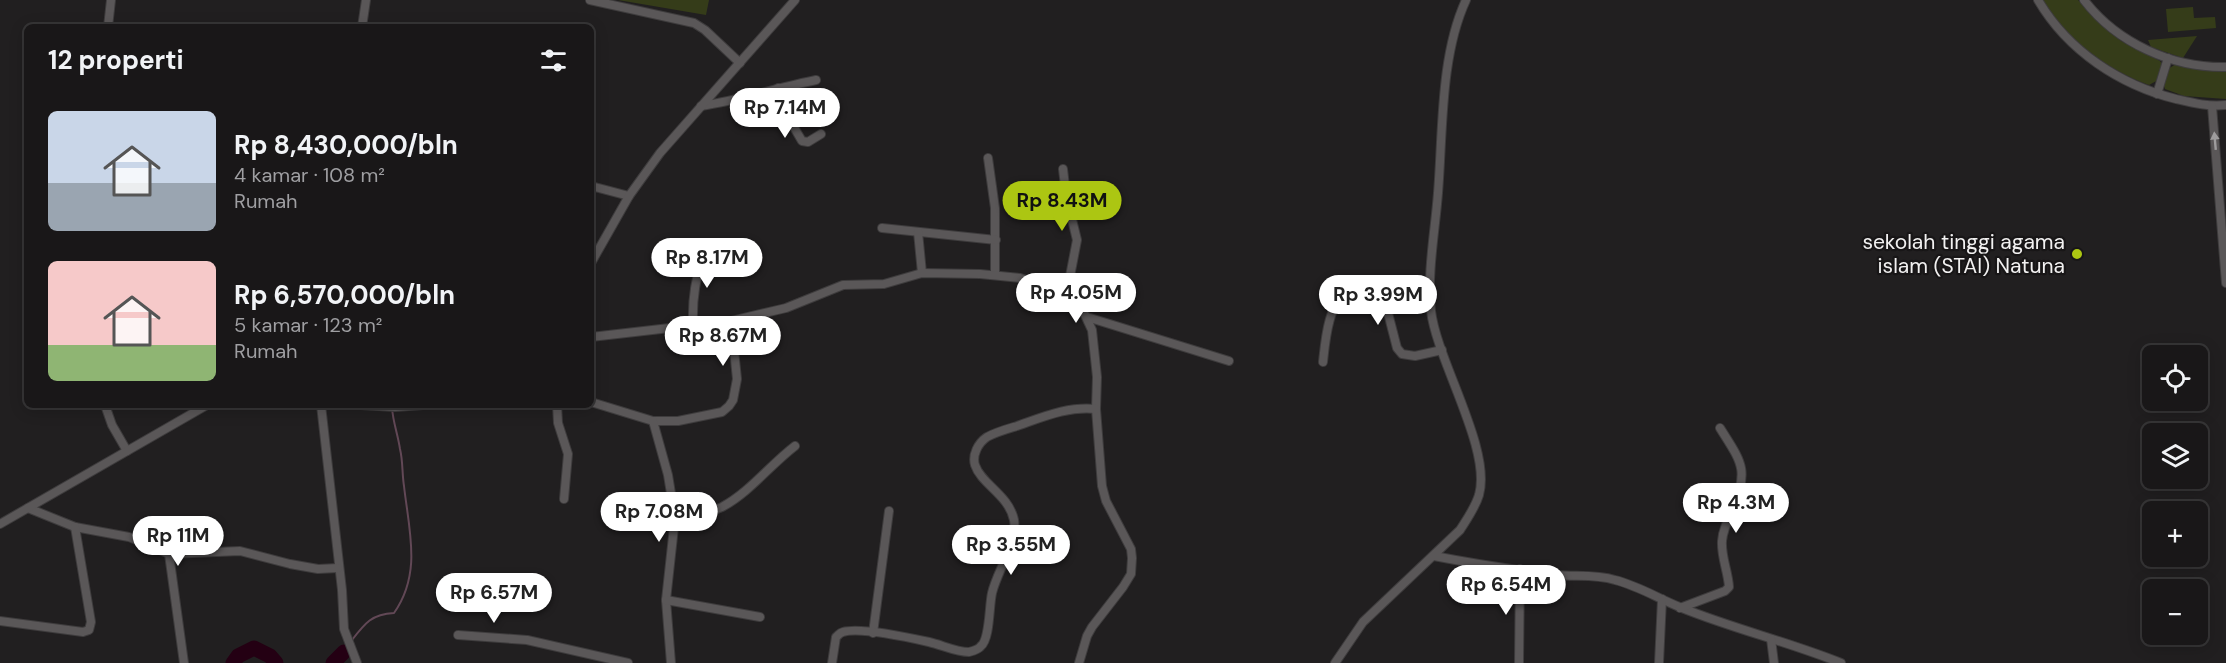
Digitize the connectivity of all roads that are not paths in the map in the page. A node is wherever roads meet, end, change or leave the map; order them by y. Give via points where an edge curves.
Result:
1 (111, 0) edge
2 (366, 0) edge
3 (590, 0) edge
4 (795, 0) edge
5 (1466, 0) edge
6 (2038, 0) edge
7 (2084, 0) edge
8 (108, 24) edge
9 (362, 24) edge
10 (2168, 58) junction
11 (740, 63) junction
12 (2226, 67) edge
13 (816, 80) dead end
14 (778, 88) junction
15 (2157, 94) junction
16 (2226, 105) edge
17 (701, 106) junction
18 (2212, 106) junction
19 (821, 134) dead end
20 (988, 158) dead end
21 (1063, 169) dead end
22 (594, 187) edge
23 (629, 196) junction
24 (882, 228) dead end
25 (918, 232) junction
26 (996, 240) junction
27 (704, 251) dead end
28 (594, 258) edge
29 (922, 273) junction
30 (995, 274) junction
31 (2226, 283) edge
32 (1066, 297) junction
33 (1087, 317) junction
34 (731, 321) junction
35 (693, 325) junction
36 (594, 337) edge
37 (1442, 350) junction
38 (1229, 361) dead end
39 (1323, 362) dead end
40 (594, 403) edge
41 (106, 408) edge
42 (202, 408) edge
43 (321, 408) edge
44 (557, 408) edge
45 (1096, 409) junction
46 (653, 421) junction
47 (1720, 428) dead end
48 (795, 446) dead end
49 (128, 451) junction
50 (564, 499) dead end
51 (28, 508) junction
52 (889, 511) dead end
53 (675, 518) junction
54 (0, 524) edge
55 (75, 527) junction
56 (169, 554) junction
57 (1434, 556) junction
58 (338, 568) junction
59 (1520, 570) junction
60 (1662, 599) junction
61 (666, 600) junction
62 (1680, 608) junction
63 (760, 617) dead end
64 (0, 621) edge
65 (873, 633) junction
66 (458, 635) dead end
67 (1771, 639) junction
68 (356, 659) edge
69 (184, 663) edge
70 (628, 663) edge
71 (670, 663) edge
72 (832, 663) edge
73 (1079, 663) edge
74 (1335, 663) edge
75 (1519, 663) edge
76 (1659, 663) edge
77 (1774, 663) edge
78 (1841, 663) edge

1 - 8 street
2 - 9 street
3 - 11 street via 700,26
4 - 11 street
5 - 37 street via 1447,76 1432,262 1431,312
6 - 15 street via 2082,51 2110,73
7 - 10 street via 2125,37
10 - 12 street
10 - 15 street
11 - 17 street
13 - 14 street
14 - 17 street via 741,100
14 - 19 street via 784,112 802,141 808,142
15 - 18 street
16 - 18 street
17 - 23 street
31 -> 18 street
20 - 26 street
21 - 32 street via 1065,195 1077,240
22 - 23 street
23 - 28 street
24 - 25 street
25 - 26 street
25 - 29 street
26 - 30 street
27 - 35 street via 694,286
29 - 30 street
29 - 34 street via 884,284 843,285 786,308
30 - 32 street via 1037,282
32 - 33 street
33 - 38 street
33 - 45 street via 1097,377
34 - 35 street
34 - 46 street via 737,379 729,406 722,412 700,417
35 - 36 street
37 - 39 street via 1415,356 1402,354 1388,313 1347,294 1338,299 1331,315
37 - 57 street via 1476,447 1482,476 1471,513
40 - 46 street
41 - 49 street
42 - 49 street
43 - 58 street
44 - 50 street via 568,454
45 - 65 street via 1059,412 999,432 979,444 976,467 1008,505 1015,531 995,579 984,644 969,652
45 - 73 street via 1103,494 1131,549 1131,573 1124,588 1092,627
46 - 53 street
47 - 62 street via 1743,470 1722,544 1729,587
48 - 53 street via 723,506
49 - 51 street
51 - 54 street
51 - 55 street
52 - 65 street
53 - 61 street
55 - 56 street via 129,537
55 - 64 street via 91,622 89,630
56 - 58 street via 240,551 318,569
56 - 69 street
57 - 59 street
57 - 74 street via 1363,622
58 - 68 street via 344,629
59 - 60 street via 1600,577 1640,588
59 - 75 street
60 - 62 street
60 - 76 street
61 - 63 street
61 - 71 street
62 - 67 street
65 - 72 street via 842,632 836,637
66 - 70 street via 527,640
67 - 77 street
67 - 78 street

